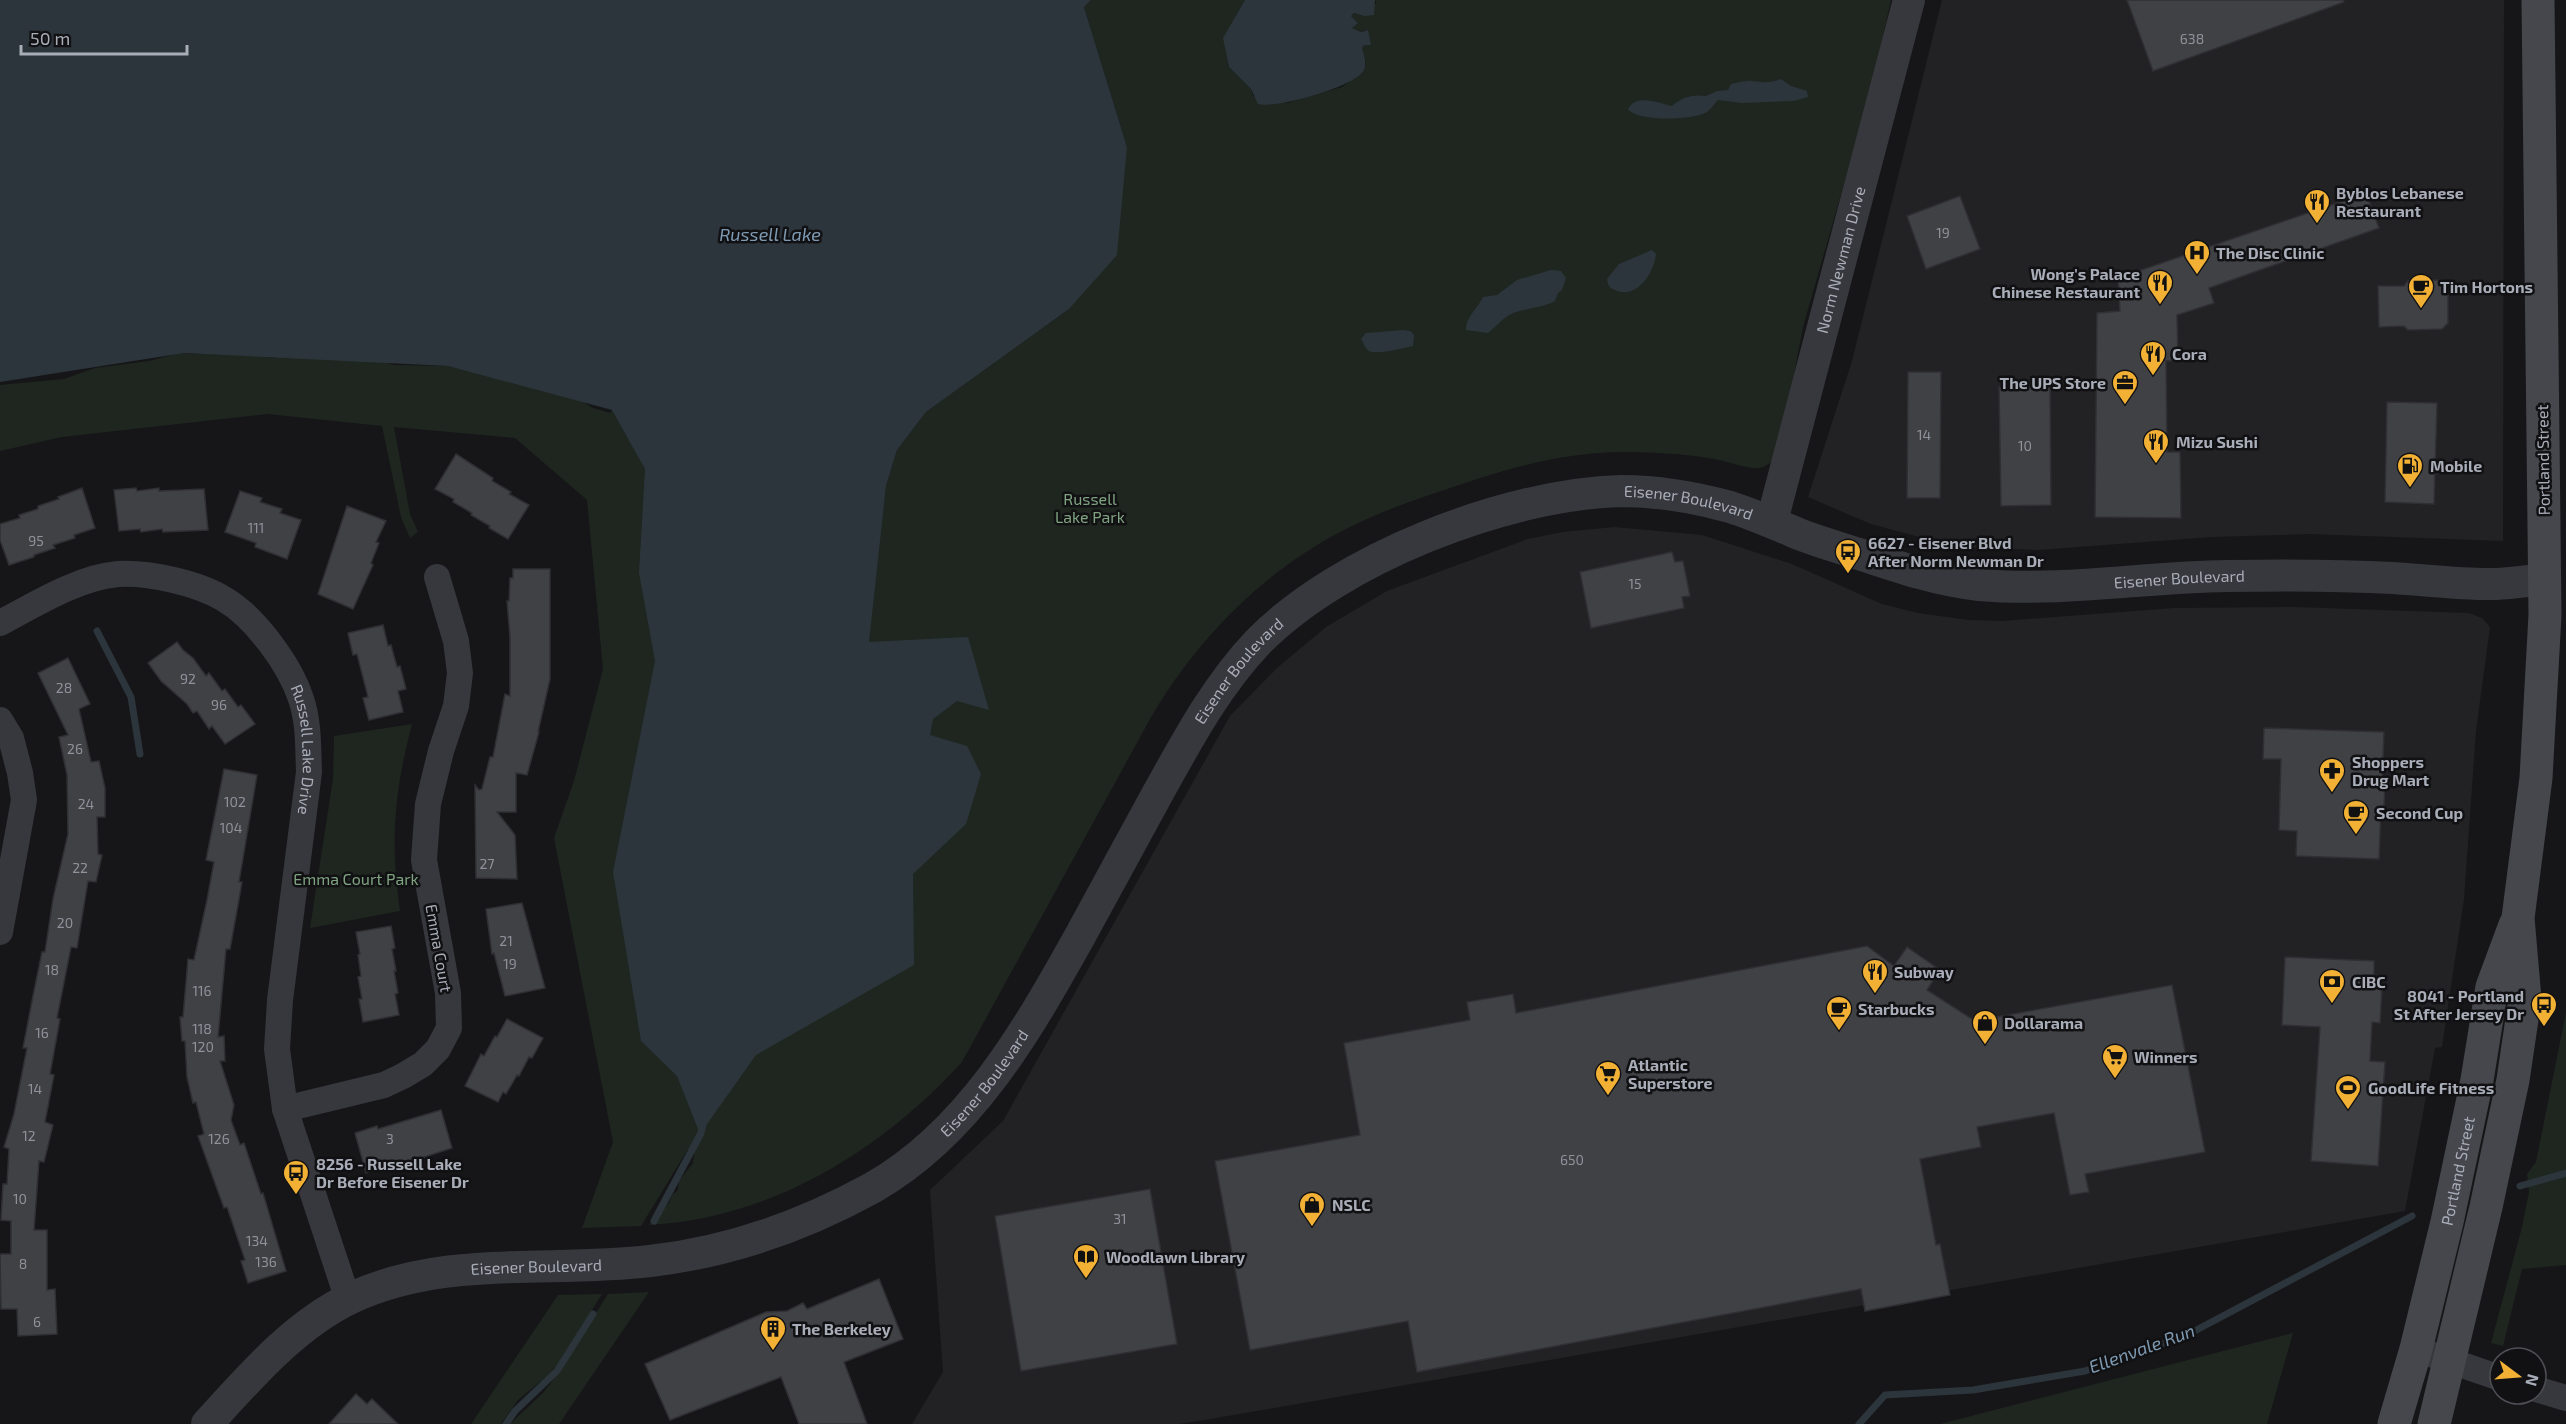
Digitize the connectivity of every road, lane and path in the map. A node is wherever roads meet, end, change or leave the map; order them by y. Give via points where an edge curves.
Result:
1 (1909, 0) edge
2 (2538, 0) edge
3 (1772, 521) junction
4 (437, 577) dead end
5 (2555, 577) edge
6 (0, 623) edge
7 (0, 720) edge
8 (2518, 918) junction
9 (0, 932) edge
10 (285, 1109) junction
11 (348, 1300) junction
12 (2416, 1349) junction
13 (2450, 1361) junction
14 (2488, 1374) edge
15 (2548, 1393) edge
16 (2566, 1398) edge
17 (207, 1424) edge
18 (2394, 1424) edge
19 (2434, 1424) edge

1 - 3 street, Norm Newman Drive
2 - 5 main road, Portland Street
3 - 5 street, Eisener Boulevard via 1888,564 1971,584 2065,586 2222,576 2494,584
3 - 11 street, Eisener Boulevard via 1678,495 1625,491 1582,494 1537,502 1463,524 1410,543 1357,570 1284,618 1233,670 1190,735 1048,993 1006,1060 959,1118 883,1182 782,1231 690,1255 615,1264 434,1272 392,1282
4 - 10 street, Emma Court via 456,641 460,673 456,706 429,804 424,860 448,993 449,1028 438,1049 403,1076 384,1085
5 - 8 main road, Portland Street via 2545,615 2536,778
6 - 10 street, Russell Lake Drive via 87,582 116,574 148,575 224,599 252,622 285,666 302,699 309,772 280,1000 278,1049
7 - 9 street via 11,738 24,800
8 - 12 main road, Portland Street via 2492,987 2477,1080
8 - 13 main road, Portland Street via 2525,999 2513,1080
10 - 11 street, Russell Lake Drive
11 - 17 street, Eisener Boulevard via 287,1341
12 - 13 street
12 - 18 main road, Portland Street
13 - 14 street
13 - 19 main road, Portland Street
15 - 16 street

